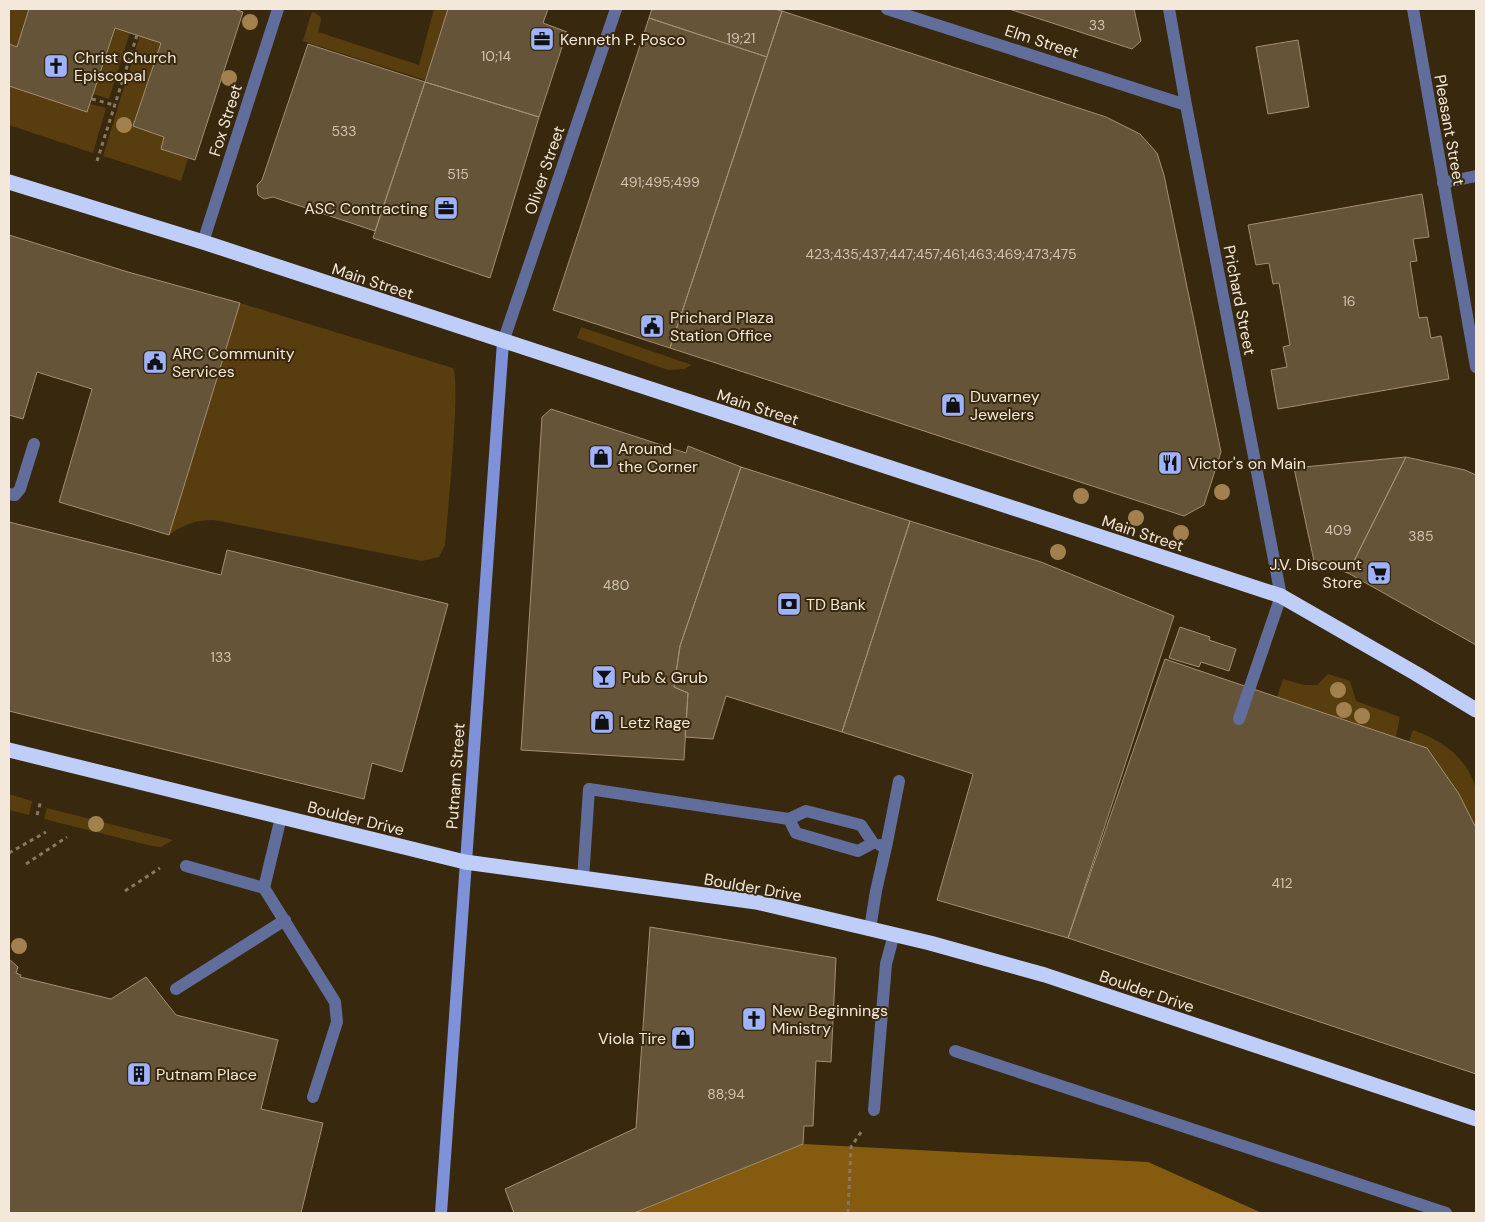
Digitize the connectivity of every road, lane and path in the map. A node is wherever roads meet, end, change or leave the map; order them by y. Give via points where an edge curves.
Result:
1 (278, 9) edge
2 (616, 9) edge
3 (887, 9) edge
4 (1169, 9) edge
5 (1413, 9) edge
6 (136, 35) dead end
7 (92, 99) dead end
8 (114, 105) junction
9 (1186, 105) junction
10 (97, 161) dead end
11 (1476, 176) edge
12 (9, 182) edge
13 (1443, 183) junction
14 (203, 242) junction
15 (503, 342) junction
16 (1476, 367) edge
17 (34, 444) dead end
18 (9, 494) edge
19 (1281, 596) junction
20 (1476, 710) edge
21 (1240, 719) dead end
22 (9, 750) edge
23 (899, 781) dead end
24 (41, 800) dead end
25 (37, 815) dead end
26 (281, 817) junction
27 (790, 819) junction
28 (46, 832) dead end
29 (67, 837) dead end
30 (873, 843) junction
31 (886, 847) junction
32 (9, 853) edge
33 (465, 862) junction
34 (26, 864) dead end
35 (186, 866) dead end
36 (163, 867) dead end
37 (583, 879) junction
38 (264, 888) junction
39 (125, 891) dead end
40 (285, 920) junction
41 (870, 929) junction
42 (894, 934) junction
43 (176, 989) dead end
44 (955, 1051) dead end
45 (314, 1097) dead end
46 (874, 1110) joint
47 (1476, 1120) edge
48 (441, 1213) edge
49 (848, 1213) edge
50 (1446, 1213) edge

1 - 14 street, Fox Street
2 - 15 street, Oliver Street
3 - 9 street, Elm Street
4 - 9 street, Prichard Street
5 - 13 street, Pleasant Street
6 - 8 path
7 - 8 path
8 - 10 path
9 - 19 street, Prichard Street
11 - 13 street
12 - 14 highway, Main Street
13 - 16 street, Pleasant Street
14 - 15 highway, Main Street
15 - 19 highway, Main Street
15 - 33 main road, Putnam Street
17 - 18 street via 20,489
19 - 20 highway, Main Street via 1416,672
19 - 21 street
22 - 26 highway, Boulder Drive
23 - 31 street
24 - 25 path
26 - 33 highway, Boulder Drive
26 - 38 street
27 - 30 street via 806,811 861,825
27 - 30 street via 796,833 858,851
27 - 37 street via 589,789
28 - 32 path
29 - 34 path
30 - 31 street
31 - 41 street
33 - 37 highway, Boulder Drive
33 - 48 main road, Putnam Street
35 - 38 street
36 - 39 path
37 - 41 highway, Boulder Drive via 756,902
38 - 40 street
40 - 43 street
40 - 45 street via 335,1002 337,1012 337,1022
41 - 42 highway, Boulder Drive
42 - 46 street via 886,964
42 - 47 highway, Boulder Drive via 1046,975
44 - 50 street
46 - 49 path via 852,1147

